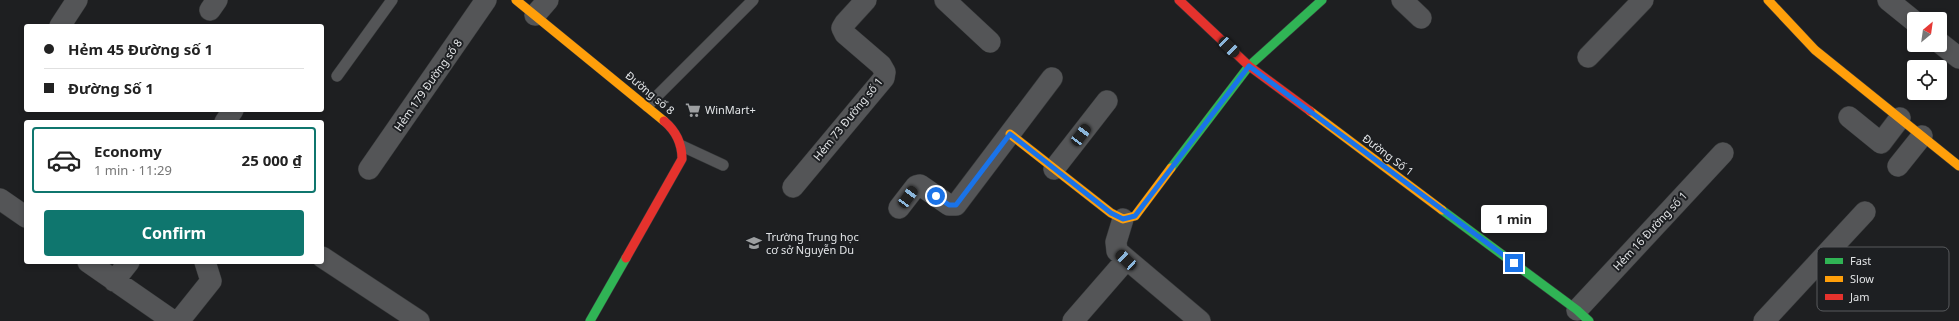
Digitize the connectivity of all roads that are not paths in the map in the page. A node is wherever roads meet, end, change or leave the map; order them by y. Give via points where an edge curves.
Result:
1 (77, 0) edge
2 (392, 0) edge
3 (486, 0) edge
4 (516, 0) edge
5 (752, 0) edge
6 (866, 0) edge
7 (945, 0) edge
8 (1179, 0) edge
9 (1322, 0) edge
10 (1402, 0) edge
11 (1644, 0) edge
12 (1768, 0) edge
13 (541, 7) edge
14 (1421, 18) dead end
15 (61, 24) edge
16 (990, 42) dead end
17 (1947, 48) edge
18 (1588, 57) dead end
19 (1959, 58) edge
20 (1249, 66) junction
21 (337, 76) dead end
22 (1052, 78) dead end
23 (1107, 101) dead end
24 (647, 106) junction
25 (1849, 117) dead end
26 (1900, 118) junction
27 (1010, 134) junction
28 (1922, 136) junction
29 (682, 146) junction
30 (1723, 153) dead end
31 (723, 165) dead end
32 (1898, 166) dead end
33 (1959, 166) edge
34 (369, 169) dead end
35 (1054, 169) junction
36 (792, 187) dead end
37 (0, 198) edge
38 (900, 208) dead end
39 (1865, 212) dead end
40 (24, 216) edge
41 (1123, 219) junction
42 (1833, 247) edge
43 (324, 258) edge
44 (1126, 260) junction
45 (91, 264) edge
46 (127, 264) edge
47 (206, 264) edge
48 (1817, 264) edge
49 (114, 280) junction
50 (1583, 315) edge
51 (173, 321) edge
52 (179, 321) edge
53 (419, 321) edge
54 (590, 321) edge
55 (1073, 321) edge
56 (1200, 321) edge
57 (1764, 321) edge

1 - 15 street
2 - 21 lane
3 - 34 street, Hẻm 179 Đường số 8
4 - 13 street, Đường số 8
5 - 24 lane
6 - 36 street, Hẻm 73 Đường số 1 via 842,28 845,34 881,65 885,72 884,78
7 - 16 street
8 - 20 street, Đường Số 1
9 - 20 street
10 - 14 street
11 - 18 street
12 - 26 street via 1815,50
13 - 24 street, Đường số 8
17 - 19 street
20 - 41 street via 1135,216
20 - 50 street, Đường Số 1
22 - 27 street
23 - 35 street
24 - 29 street, Đường số 8 via 670,126
25 - 26 street via 1881,143
26 - 28 street
27 - 35 street
27 - 38 street via 956,205 949,205 920,185 916,186
28 - 32 street
28 - 33 street
29 - 31 lane
29 - 54 street via 682,160
30 - 50 street, Hẻm 16 Đường số 1
35 - 41 street via 1111,213
37 - 40 street
39 - 42 street
41 - 44 street via 1116,242 1117,251
43 - 53 street
44 - 55 street
44 - 56 street
45 - 49 street
46 - 49 street
47 - 52 street via 211,281
48 - 57 street
49 - 51 street

